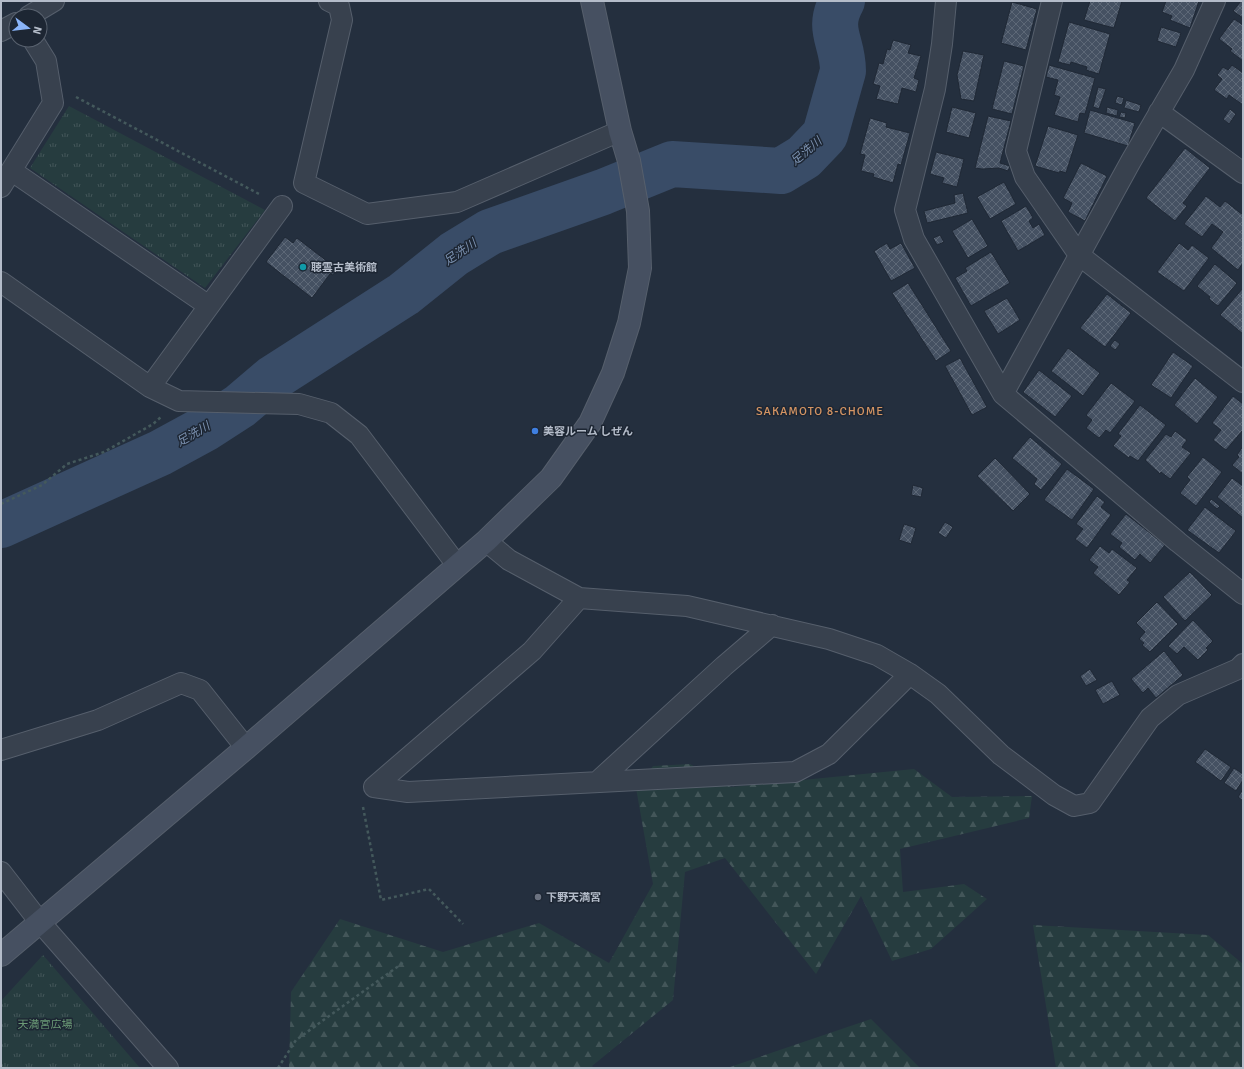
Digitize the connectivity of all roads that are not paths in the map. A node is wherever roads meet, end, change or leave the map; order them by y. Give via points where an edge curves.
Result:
1 (54, 1) edge
2 (330, 1) edge
3 (592, 1) edge
4 (946, 1) edge
5 (1052, 1) edge
6 (1215, 1) edge
7 (43, 8) edge
8 (38, 48) edge
9 (1159, 112) junction
10 (620, 131) junction
11 (1243, 173) edge
12 (6, 179) edge
13 (282, 206) road end
14 (1079, 255) junction
15 (1, 282) edge
16 (209, 306) junction
17 (1243, 382) edge
18 (150, 387) junction
19 (1003, 394) junction
20 (486, 541) junction
21 (457, 565) junction
22 (1243, 594) edge
23 (579, 598) junction
24 (772, 625) junction
25 (1243, 664) edge
26 (910, 674) junction
27 (246, 748) junction
28 (1, 750) edge
29 (597, 782) junction
30 (1, 872) edge
31 (39, 921) junction
32 (1, 955) edge
33 (168, 1068) edge

1 - 7 street
2 - 10 street via 339,6 342,20 304,183 366,214 457,202
3 - 10 street
4 - 19 street via 935,90 905,210 914,239
5 - 14 street via 1016,151 1025,177
6 - 9 street via 1184,70
8 - 12 street via 46,61 53,103
9 - 11 street
9 - 14 street
10 - 20 street via 629,161 638,211 640,268 629,323 610,380 590,423 550,478
12 - 16 street
13 - 16 street
14 - 17 street
14 - 19 street
15 - 18 street
16 - 18 street
18 - 21 street via 179,401 299,404 331,413 359,434
19 - 22 street
20 - 21 street
20 - 23 street via 509,560
21 - 27 street
23 - 24 street via 687,606
23 - 29 street via 532,651 374,787 408,792
24 - 26 street via 829,639 877,655
24 - 29 street
25 - 26 street via 1238,669 1178,695 1150,718 1090,803 1074,806 1054,795 1001,755 938,694
26 - 29 street via 829,754 795,772
27 - 28 street via 200,690 181,683 98,720
27 - 31 street
30 - 31 street
31 - 32 street
31 - 33 street

